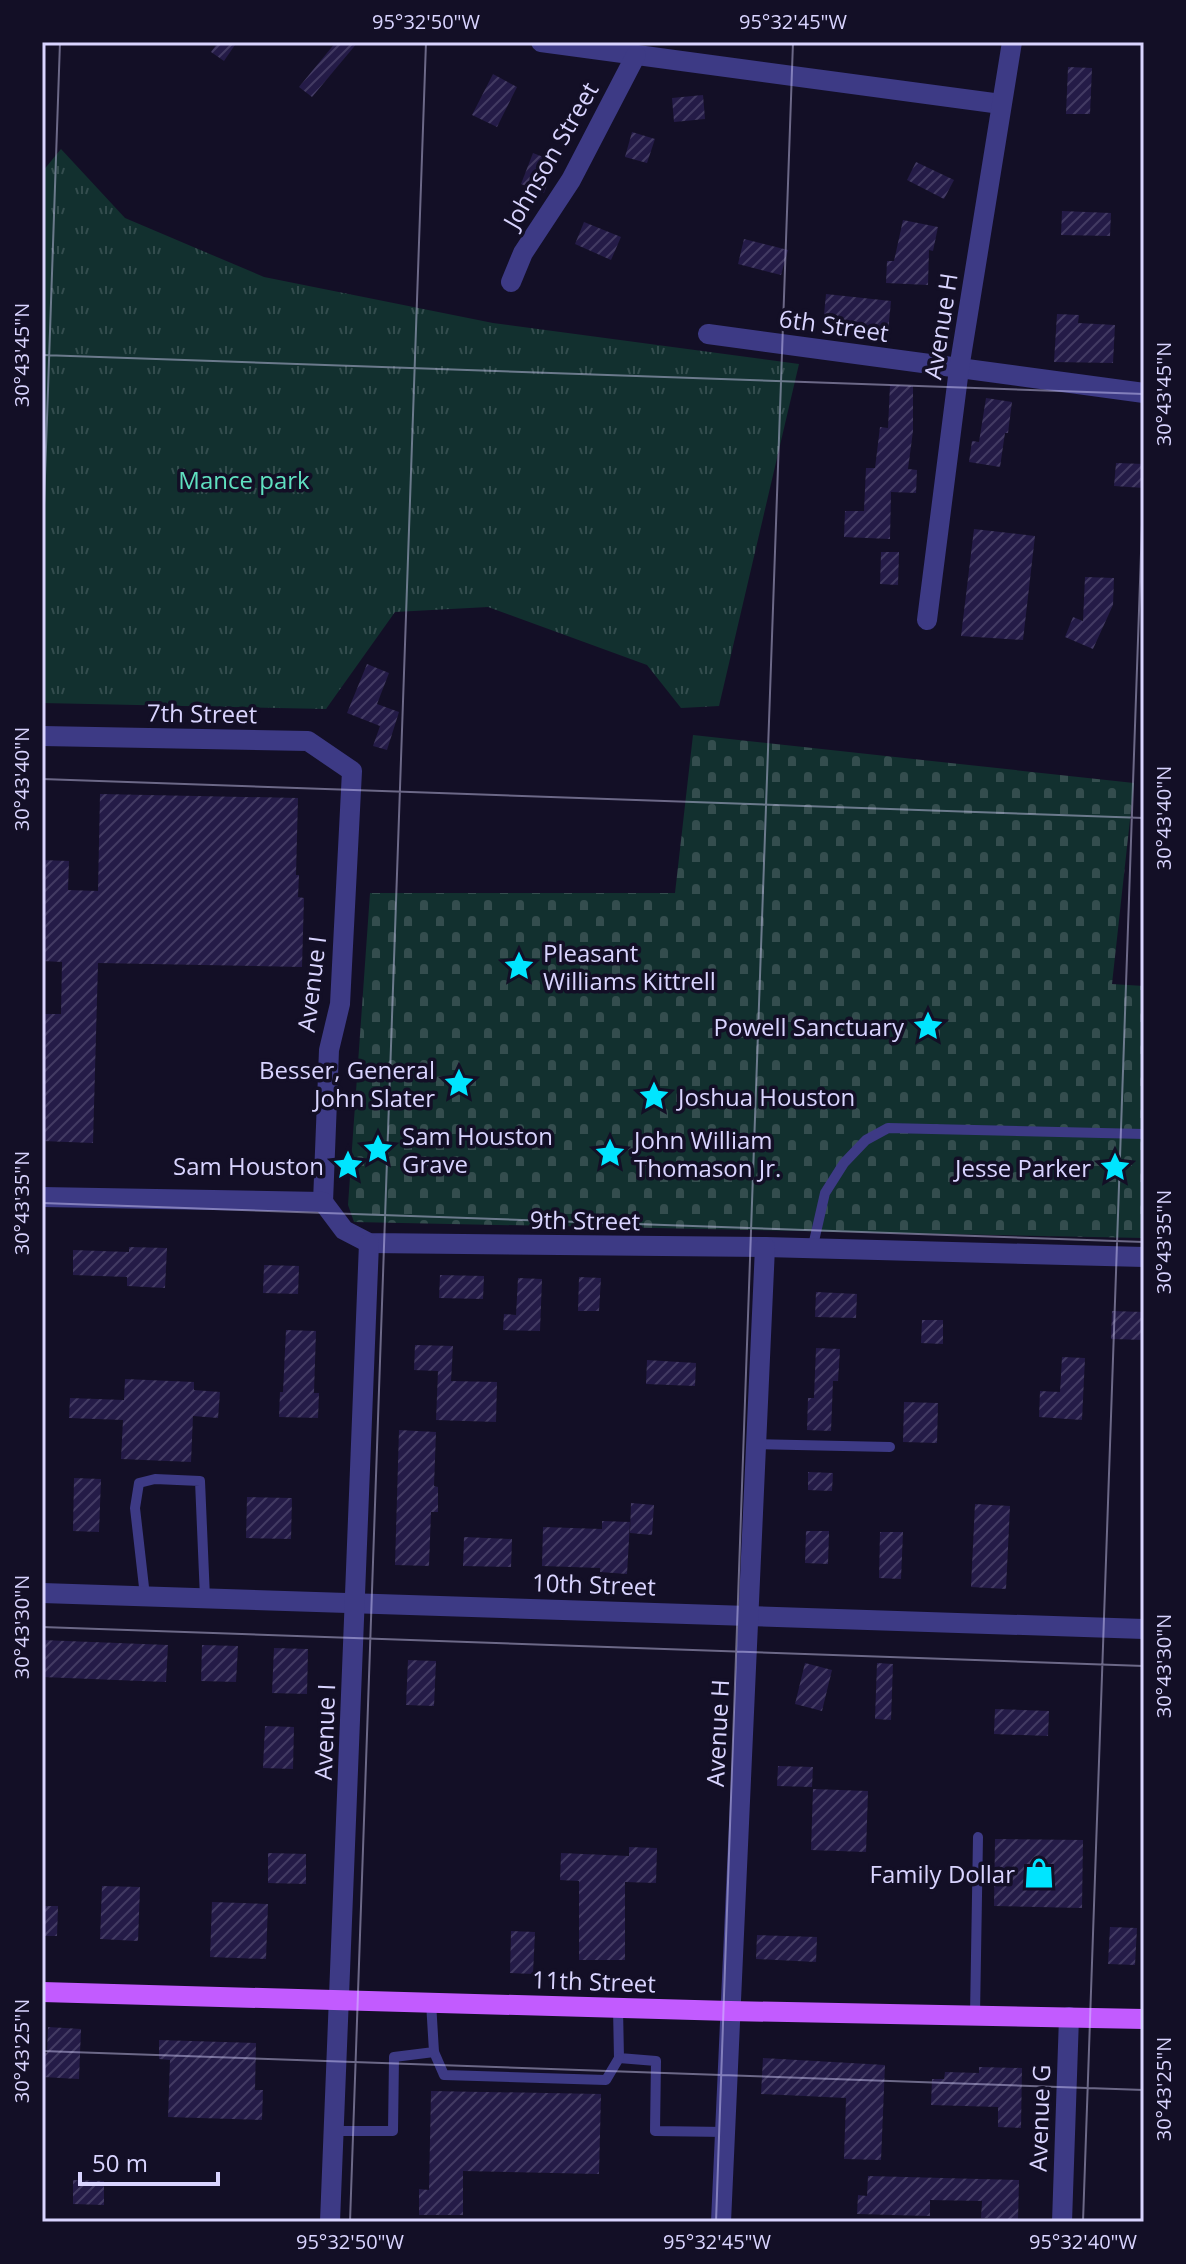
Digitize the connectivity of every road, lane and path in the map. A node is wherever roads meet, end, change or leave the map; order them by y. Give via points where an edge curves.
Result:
1 (541, 42) edge
2 (1012, 42) edge
3 (636, 55) junction
4 (1001, 104) junction
5 (511, 282) dead end
6 (708, 334) dead end
7 (959, 369) junction
8 (1144, 393) edge
9 (927, 620) dead end
10 (42, 736) edge
11 (352, 771) joint
12 (1144, 1134) edge
13 (42, 1197) edge
14 (323, 1202) junction
15 (369, 1243) junction
16 (765, 1247) junction
17 (812, 1250) junction
18 (1144, 1257) edge
19 (756, 1444) junction
20 (890, 1447) dead end
21 (42, 1593) edge
22 (145, 1596) junction
23 (205, 1598) junction
24 (355, 1602) junction
25 (749, 1615) junction
26 (1144, 1629) edge
27 (978, 1837) dead end
28 (42, 1992) edge
29 (339, 2000) junction
30 (431, 2002) junction
31 (618, 2008) junction
32 (730, 2011) junction
33 (975, 2015) junction
34 (1069, 2017) junction
35 (1144, 2019) edge
36 (434, 2052) junction
37 (619, 2058) junction
38 (334, 2131) junction
39 (725, 2132) junction
40 (330, 2222) edge
41 (721, 2222) edge
42 (1062, 2222) edge

1 - 3 street
2 - 4 street, Avenue H
3 - 4 street
3 - 5 street, Johnson Street
4 - 7 street, Avenue H
6 - 7 street, 6th Street
7 - 8 street, 6th Street
7 - 9 street, Avenue H
10 - 11 street, 7th Street via 308,741
11 - 14 street, Avenue I via 340,1004 329,1050
12 - 17 lane via 888,1128 855,1151 825,1193
13 - 14 street
14 - 15 street via 344,1230
15 - 16 street, 9th Street
15 - 24 street, Avenue I
16 - 17 street, 9th Street
16 - 19 street, Avenue H
17 - 18 street, 9th Street
19 - 20 lane
19 - 25 street, Avenue H
21 - 22 street, 10th Street
22 - 23 street, 10th Street
22 - 23 lane via 135,1508 139,1483 155,1479 200,1481
23 - 24 street, 10th Street
24 - 25 street, 10th Street
24 - 29 street, Avenue I
25 - 26 street, 10th Street
25 - 32 street, Avenue H
27 - 33 lane
28 - 29 main road, 11th Street
29 - 30 main road, 11th Street
29 - 38 street, Avenue I
30 - 31 main road, 11th Street
30 - 36 lane
31 - 32 main road, 11th Street
31 - 37 lane
32 - 33 main road, 11th Street
32 - 39 street, Avenue H
33 - 34 main road, 11th Street
34 - 35 main road, 11th Street
34 - 42 street, Avenue G
36 - 37 lane via 444,2075 606,2080
36 - 38 lane via 394,2057 393,2131
37 - 39 lane via 656,2061 655,2131
38 - 40 street, Avenue I
39 - 41 street, Avenue H

